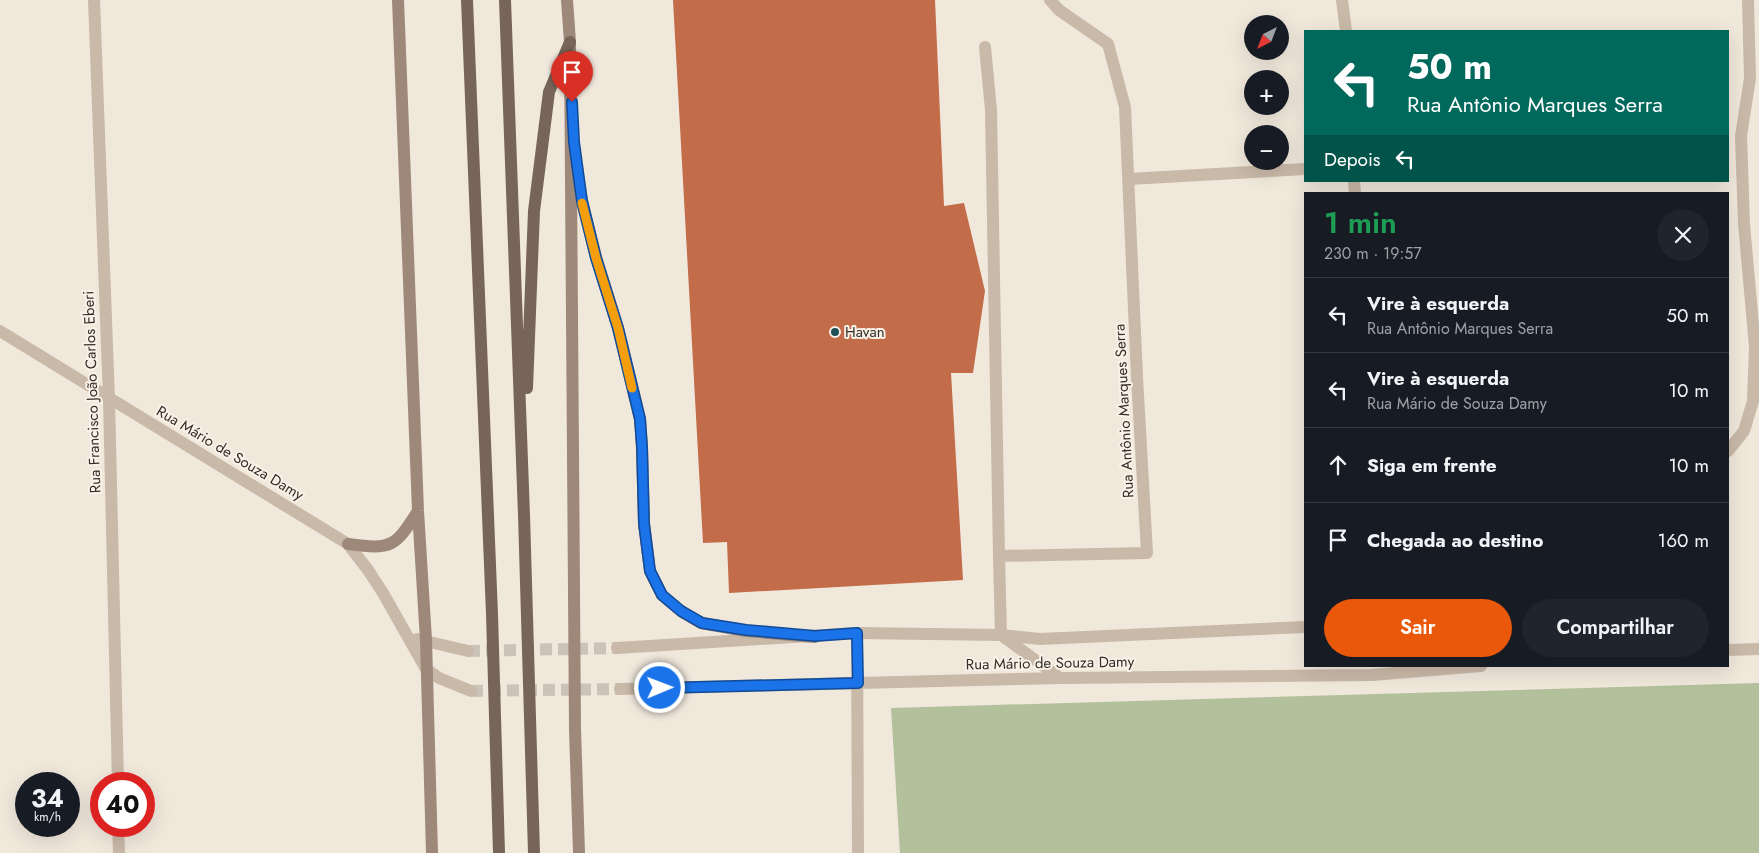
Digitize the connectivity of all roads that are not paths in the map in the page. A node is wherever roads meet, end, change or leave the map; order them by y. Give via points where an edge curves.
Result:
1 (94, 0) edge
2 (398, 0) edge
3 (467, 0) edge
4 (505, 0) edge
5 (567, 0) edge
6 (1050, 0) edge
7 (1342, 0) edge
8 (1748, 0) edge
9 (1346, 30) edge
10 (570, 42) junction
11 (985, 47) dead end
12 (1304, 169) edge
13 (1129, 179) junction
14 (0, 331) edge
15 (109, 399) junction
16 (1729, 450) edge
17 (418, 511) junction
18 (524, 515) junction
19 (348, 544) junction
20 (999, 556) junction
21 (1304, 627) edge
22 (857, 633) junction
23 (1001, 635) junction
24 (815, 636) junction
25 (408, 638) junction
26 (426, 640) junction
27 (617, 648) tunnel mouth
28 (1759, 649) edge
29 (1729, 650) edge
30 (468, 651) tunnel mouth
31 (1459, 667) edge
32 (426, 669) junction
33 (1372, 671) edge
34 (1060, 678) junction
35 (858, 683) junction
36 (620, 689) tunnel mouth
37 (471, 692) tunnel mouth
38 (118, 772) edge
39 (118, 837) edge
40 (119, 853) edge
41 (432, 853) edge
42 (499, 853) edge
43 (534, 853) edge
44 (579, 853) edge
45 (858, 853) edge

1 - 15 street, Rua Francisco João Carlos Eberi
2 - 17 main road
3 - 42 main road
4 - 18 main road
5 - 10 main road
6 - 13 street, Rua Antônio Marques Serra via 1059,10 1108,44 1125,107
7 - 9 street
8 - 16 street via 1750,78 1741,136 1744,224 1755,347 1753,401 1744,431
10 - 18 main road via 549,92 534,212
10 - 24 main road via 574,142 582,201 640,419 644,524 650,571 662,595 702,623
10 - 44 main road
11 - 20 street via 991,110
12 - 13 street
13 - 20 street, Rua Antônio Marques Serra via 1147,553
14 - 15 street, Rua Mário de Souza Damy
15 - 19 street, Rua Mário de Souza Damy
15 - 38 street, Rua Francisco João Carlos Eberi
17 - 19 main road via 402,536 388,545
17 - 26 main road
18 - 43 main road
19 - 25 street, Rua Mário de Souza Damy via 368,570
20 - 23 street
21 - 23 street, Rua Mário de Souza Damy via 1040,639
22 - 23 street, Rua Mário de Souza Damy
22 - 24 street, Rua Mário de Souza Damy
22 - 35 street
23 - 34 street
24 - 27 street, Rua Mário de Souza Damy
25 - 26 street
25 - 32 street, Rua Mário de Souza Damy
26 - 30 street
26 - 32 main road
28 - 29 street
31 - 33 street, Rua Mário de Souza Damy
32 - 37 street, Rua Mário de Souza Damy
32 - 41 main road
33 - 34 street, Rua Mário de Souza Damy
34 - 35 street, Rua Mário de Souza Damy
35 - 36 street, Rua Mário de Souza Damy
35 - 45 street
39 - 40 street

